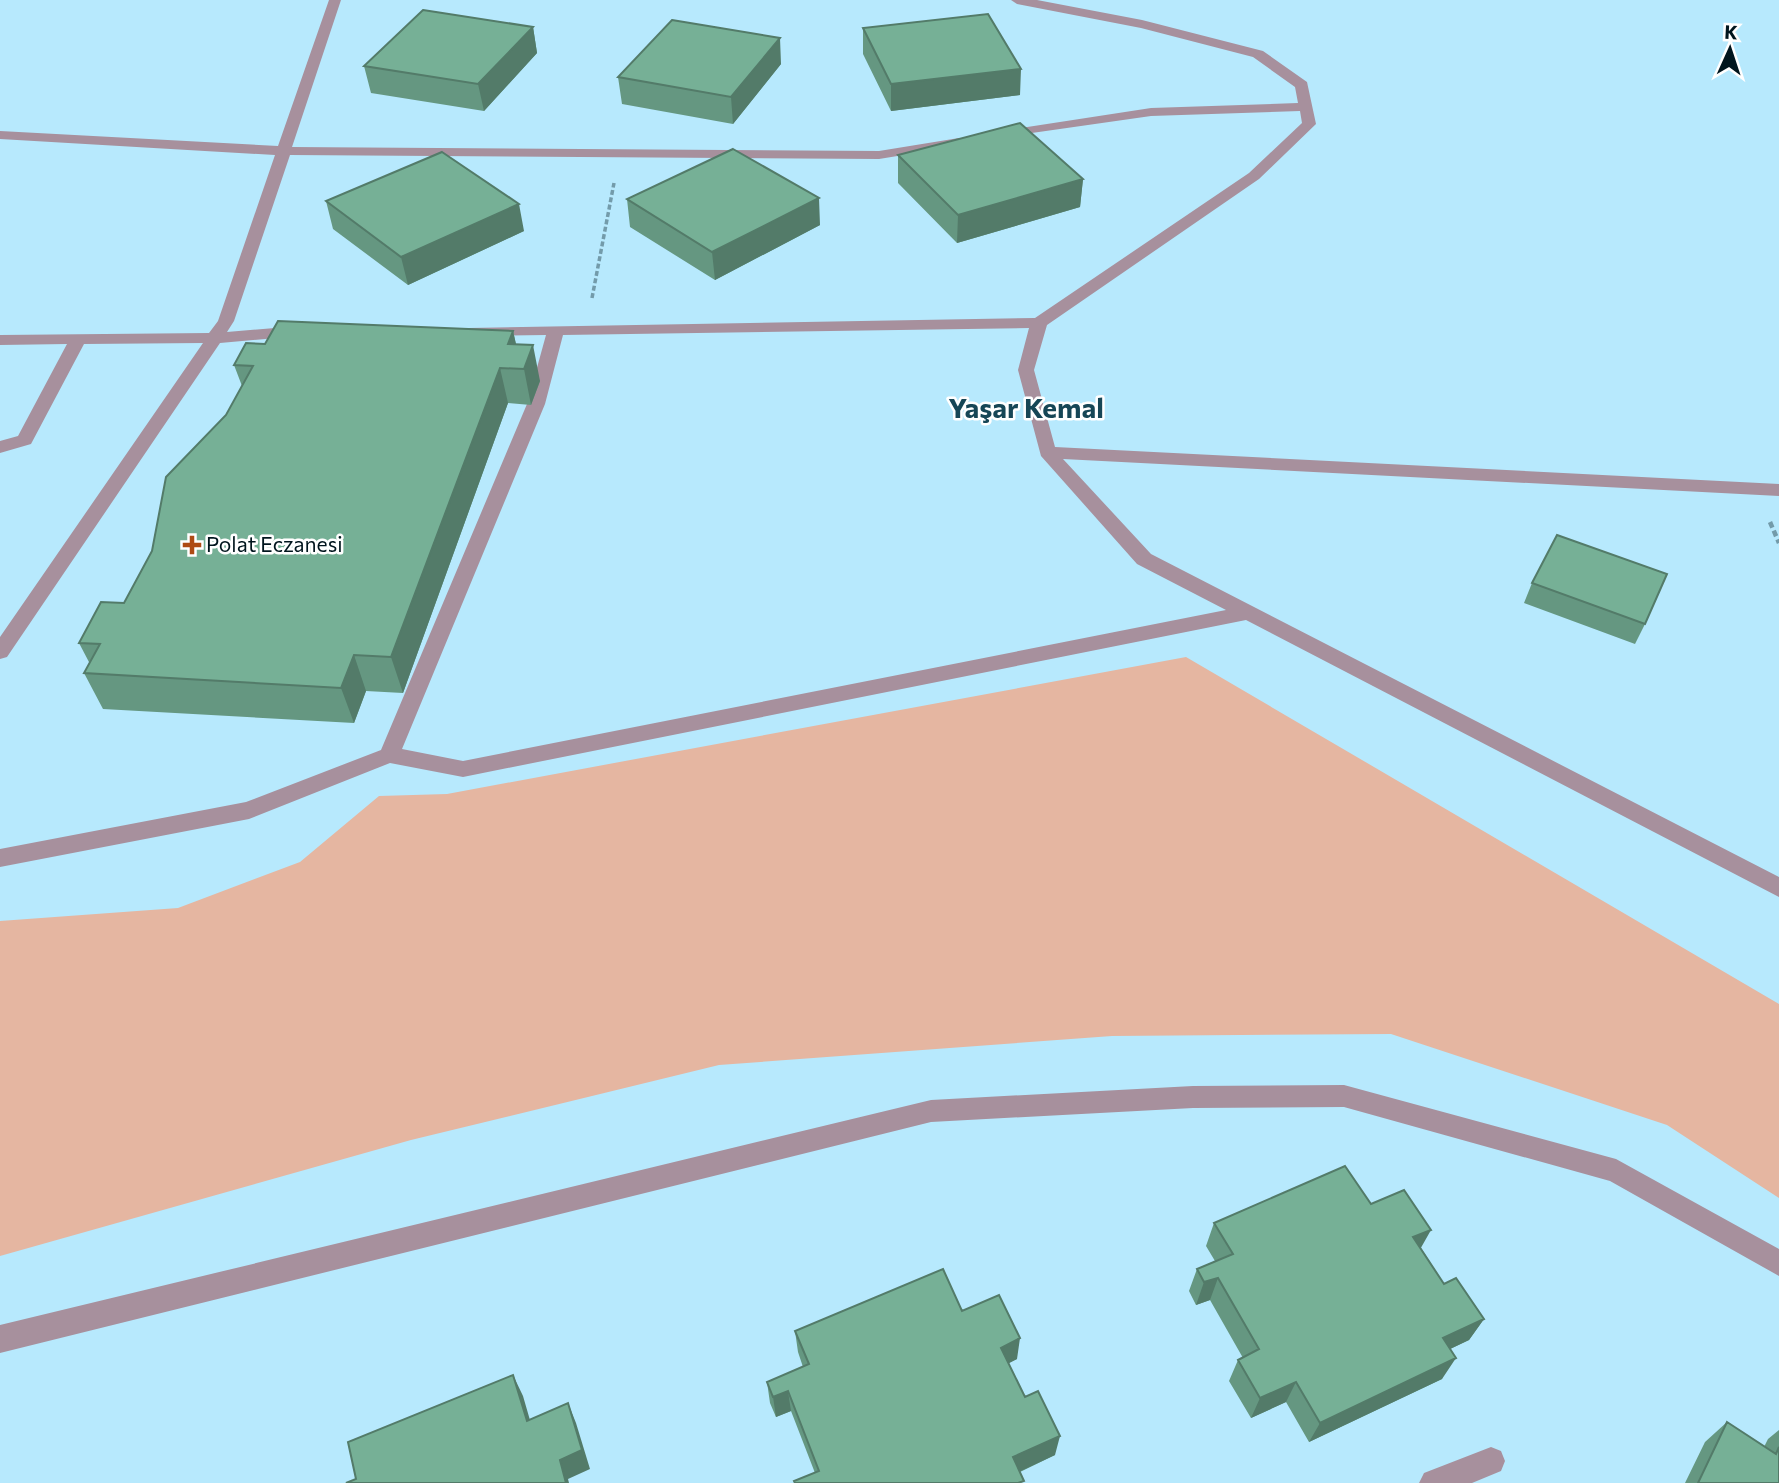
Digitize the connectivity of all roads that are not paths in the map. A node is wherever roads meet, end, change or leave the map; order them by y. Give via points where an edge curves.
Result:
1 (335, 0) edge
2 (1017, 0) edge
3 (1305, 107) junction
4 (7, 136) edge
5 (284, 151) junction
6 (0, 153) edge
7 (1040, 323) junction
8 (556, 330) junction
9 (315, 331) edge
10 (462, 331) edge
11 (215, 338) junction
12 (78, 339) junction
13 (0, 340) edge
14 (0, 447) edge
15 (1047, 452) junction
16 (1779, 490) edge
17 (1247, 612) junction
18 (0, 652) edge
19 (388, 755) junction
20 (0, 858) edge
21 (1779, 888) edge
22 (1779, 1263) edge
23 (0, 1339) edge
24 (1491, 1461) dead end
25 (1434, 1483) edge

1 - 5 street
2 - 3 street via 1142,24 1258,54 1302,85
3 - 5 street via 1151,112 879,155
3 - 7 street via 1308,124 1254,176
4 - 5 street
4 - 6 street
5 - 11 street via 226,321
7 - 8 street
7 - 15 street via 1026,370
8 - 10 street
8 - 19 street via 536,404
9 - 11 street
11 - 12 street
11 - 18 street
12 - 13 street
12 - 14 street via 25,440
15 - 16 street
15 - 17 street via 1144,559
17 - 19 street via 463,769
17 - 21 street
19 - 20 street via 249,810
22 - 23 street via 1616,1171 1344,1096 1194,1097 931,1111
24 - 25 street

